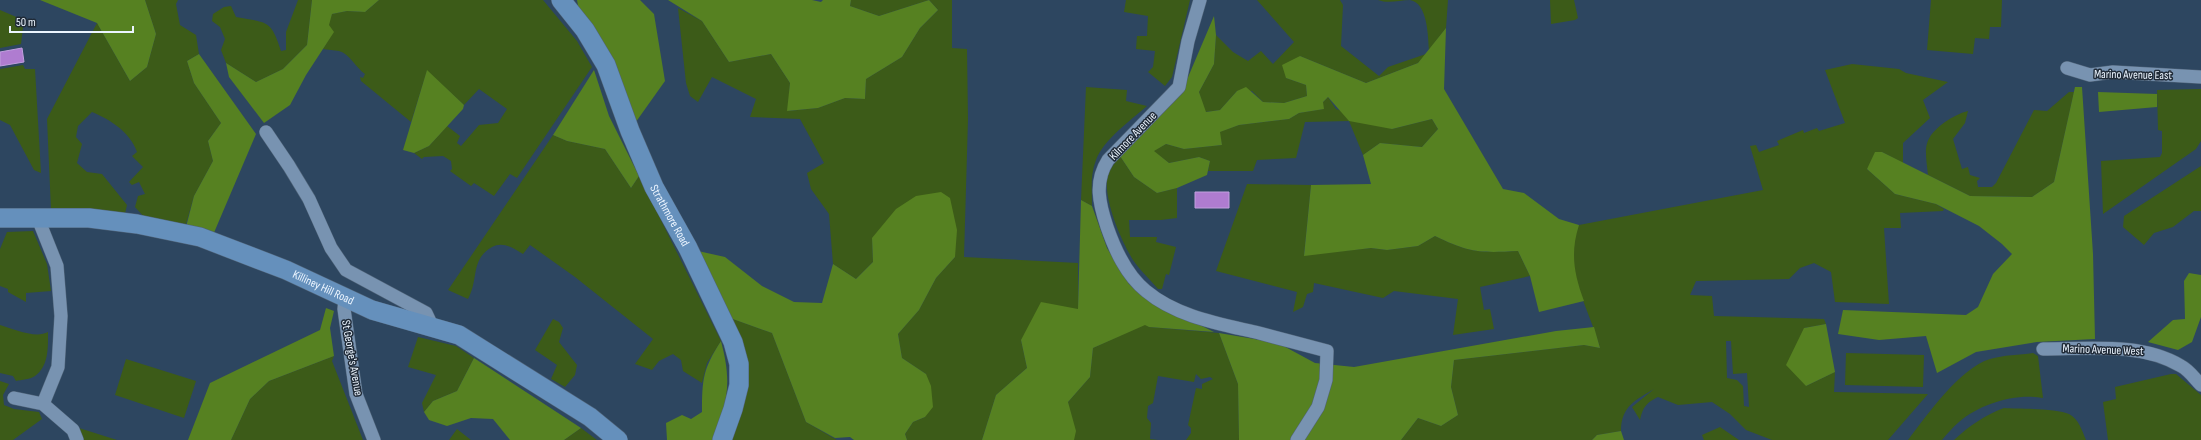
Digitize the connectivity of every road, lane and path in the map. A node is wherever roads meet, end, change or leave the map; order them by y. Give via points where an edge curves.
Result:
1 (560, 0) edge
2 (1200, 0) edge
3 (2067, 68) dead end
4 (2201, 77) edge
5 (266, 132) dead end
6 (37, 216) junction
7 (0, 218) edge
8 (345, 298) junction
9 (433, 328) junction
10 (2043, 348) dead end
11 (2201, 385) edge
12 (14, 398) dead end
13 (43, 404) junction
14 (76, 440) edge
15 (374, 440) edge
16 (618, 440) edge
17 (722, 440) edge
18 (1297, 440) edge

1 - 17 main road, Strathmore Road via 585,30 606,65 654,187 688,248 733,342 739,364 739,385
2 - 18 street, Kilmore Avenue via 1188,41 1179,87 1130,136 1102,170 1098,193 1100,207 1112,240 1131,275 1160,301 1202,319 1327,351 1326,380 1318,408
3 - 4 street, Marino Avenue East via 2090,75 2113,72
5 - 9 street via 305,192 331,248 346,270 426,313
6 - 7 main road, Killiney Hill Road
6 - 8 main road, Killiney Hill Road via 89,218 187,233 286,270
6 - 13 street via 57,266 61,316 58,367
8 - 9 main road, Killiney Hill Road via 396,319
8 - 15 street, St George's Avenue via 344,309 356,394
9 - 16 main road, Killiney Hill Road via 459,336 590,417
10 - 11 street, Marino Avenue West via 2151,352 2182,366
12 - 13 street
13 - 14 street via 73,430

